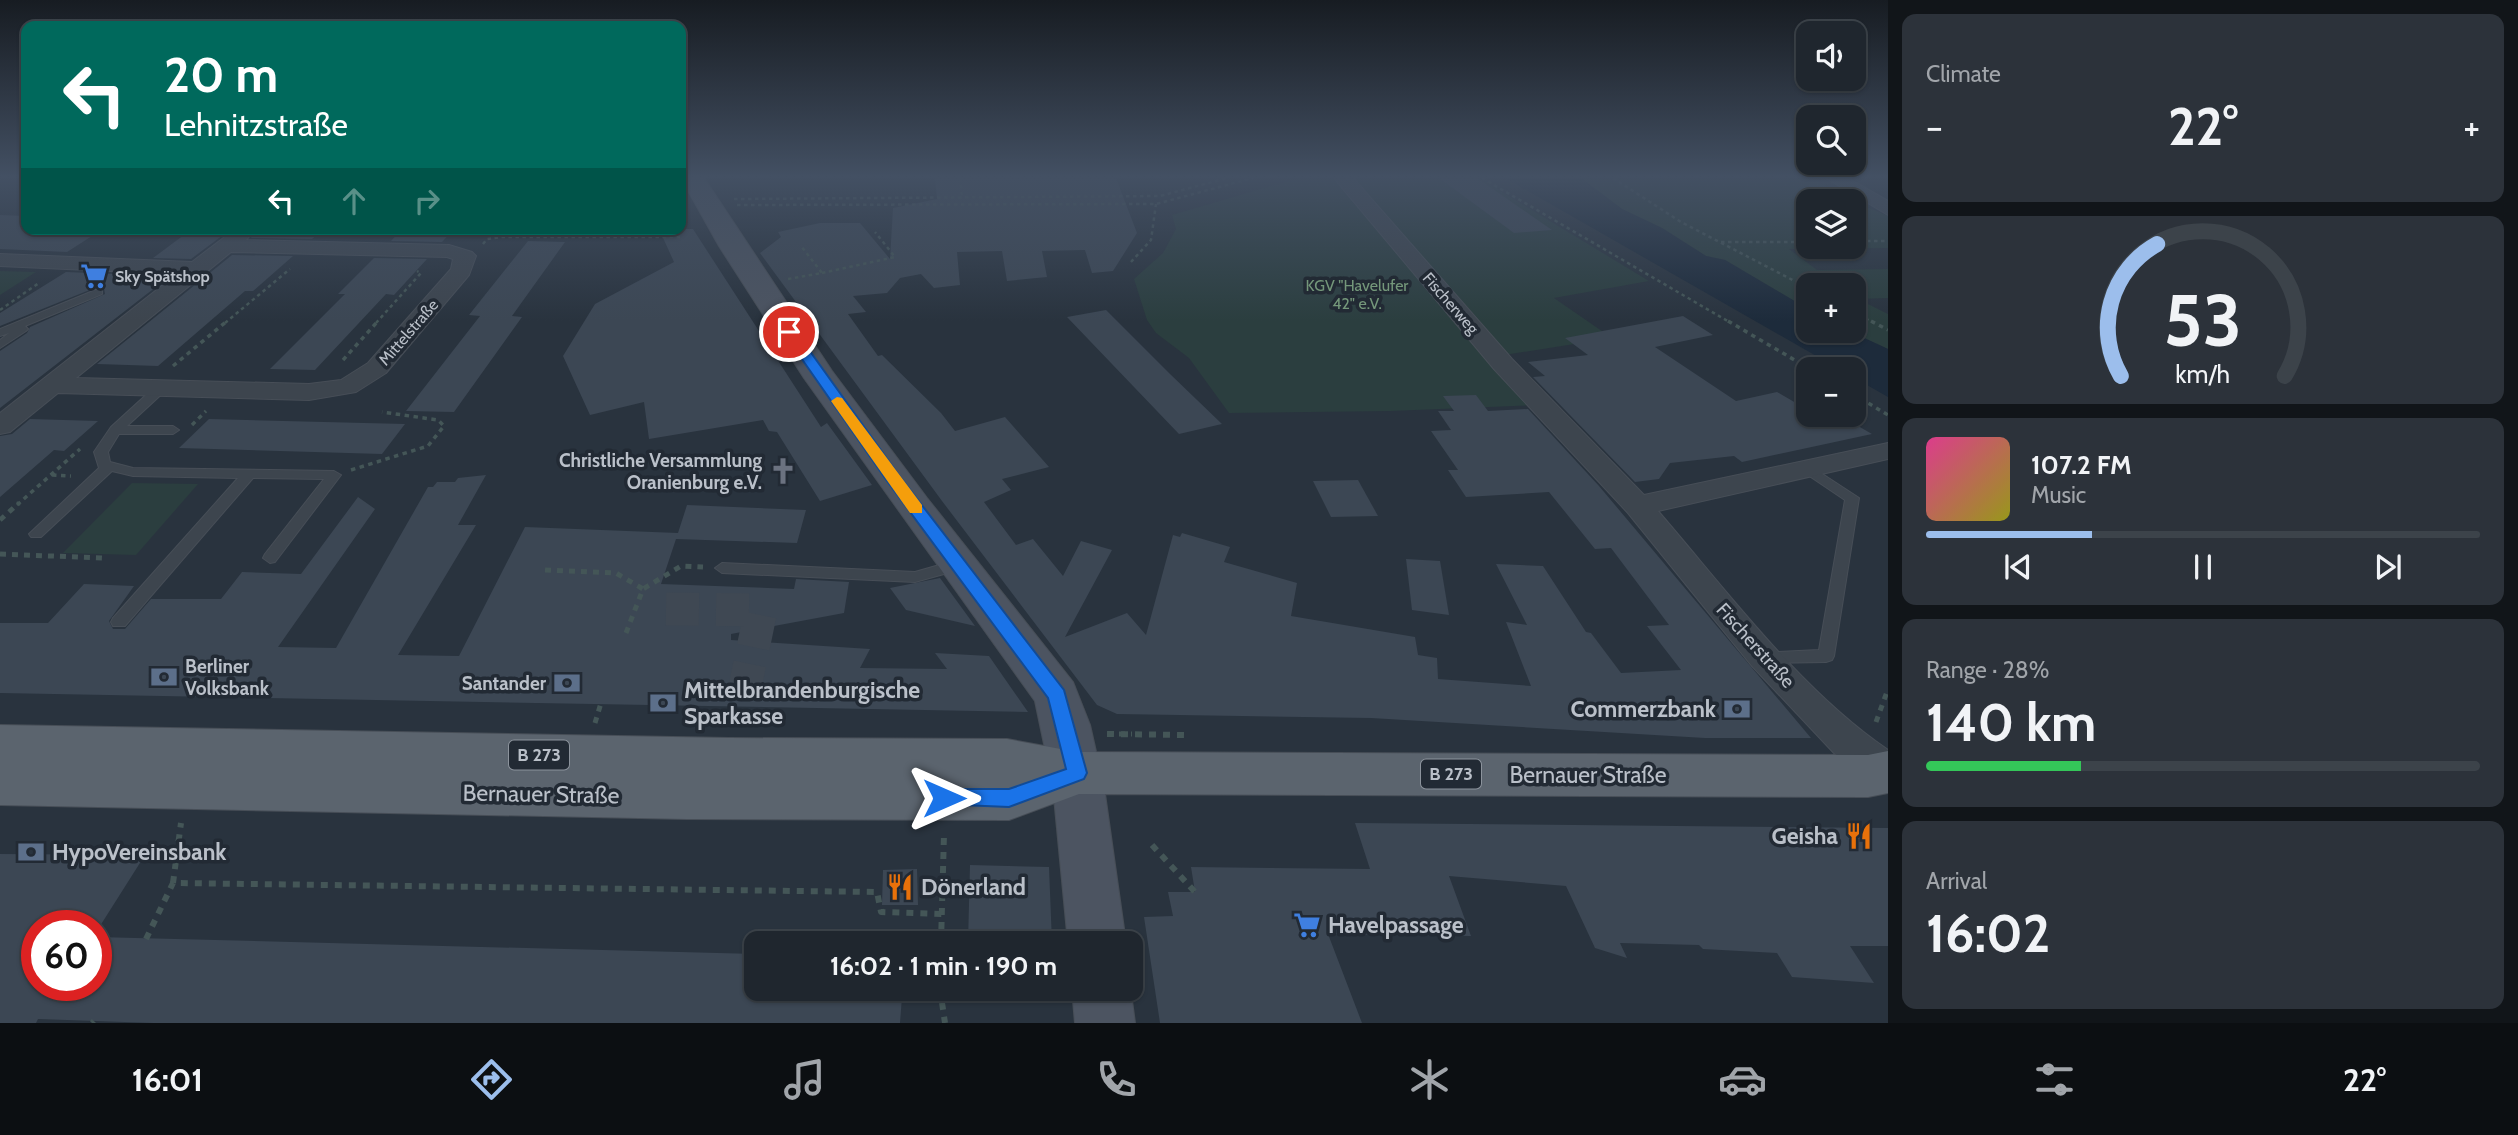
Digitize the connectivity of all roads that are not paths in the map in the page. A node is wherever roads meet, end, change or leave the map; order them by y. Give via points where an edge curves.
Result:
1 (721, 226) edge
2 (1384, 226) edge
3 (240, 235) edge
4 (227, 246) junction
5 (0, 260) edge
6 (198, 269) junction
7 (97, 292) dead end
8 (33, 319) junction
9 (0, 333) edge
10 (0, 345) edge
11 (1503, 364) joint
12 (163, 380) junction
13 (52, 385) junction
14 (0, 426) edge
15 (115, 430) junction
16 (173, 430) dead end
17 (1888, 451) edge
18 (108, 466) junction
19 (1807, 468) junction
20 (249, 474) junction
21 (1638, 506) junction
22 (36, 534) dead end
23 (270, 558) dead end
24 (957, 565) junction
25 (722, 568) road end
26 (119, 622) dead end
27 (1764, 657) junction
28 (0, 745) edge
29 (1883, 757) edge
30 (1077, 773) junction
31 (0, 784) edge
32 (1096, 931) edge
33 (1103, 1001) edge
34 (1105, 1023) edge

1 - 24 main road via 756,284
2 - 11 street, Fischerweg
3 - 4 street
4 - 6 street
4 - 12 street, Mittelstraße via 449,251 466,256 461,270 377,368 347,387 309,392
5 - 6 street via 127,271
6 - 13 street
7 - 8 lane
8 - 9 lane
8 - 10 lane
11 - 21 street, Fischerstraße
12 - 13 street, Mittelstraße
12 - 15 lane
13 - 14 street
15 - 16 lane
15 - 18 lane via 101,452 104,466
17 - 19 street
18 - 20 lane via 133,472
18 - 22 lane
19 - 21 street
19 - 27 lane via 1852,498 1826,656
20 - 23 lane via 334,475
20 - 26 lane
21 - 27 street, Fischerstraße
24 - 25 lane via 915,577
24 - 30 main road via 1057,695
27 - 29 street, Fischerstraße via 1847,741
28 - 30 main road, Bernauer Straße / B 273 via 677,758 1007,759
29 - 30 main road, Bernauer Straße / B 273 via 1868,776
30 - 31 main road, Bernauer Straße / B 273 via 1009,798
30 - 32 main road
33 - 34 main road

